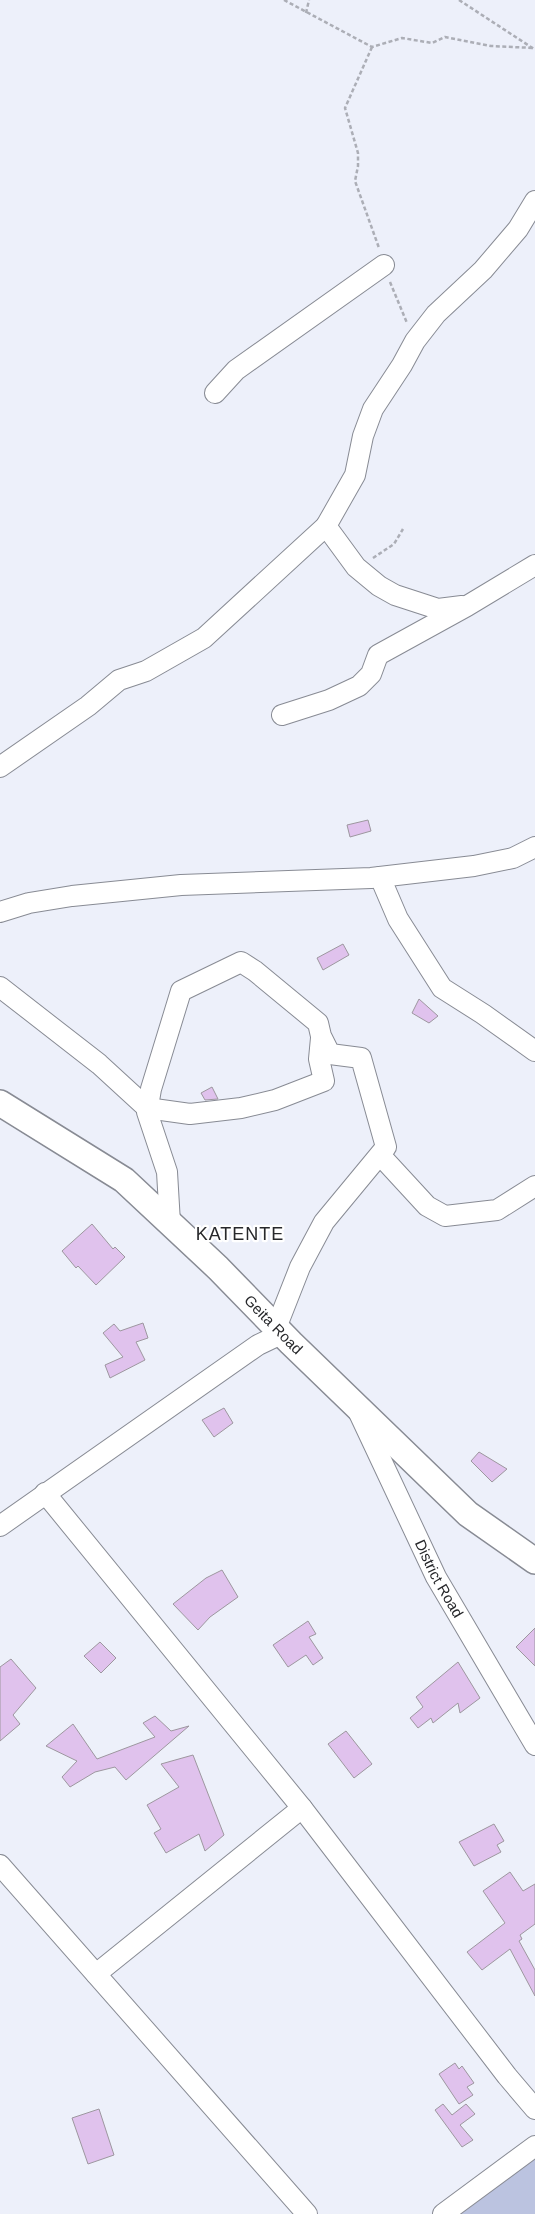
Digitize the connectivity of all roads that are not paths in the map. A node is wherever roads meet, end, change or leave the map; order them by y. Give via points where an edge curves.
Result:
1 (535, 202) edge
2 (384, 265) road end
3 (215, 393) dead end
4 (326, 526) junction
5 (535, 565) edge
6 (467, 606) junction
7 (282, 716) dead end
8 (0, 767) edge
9 (535, 847) edge
10 (380, 877) junction
11 (0, 910) edge
12 (0, 987) edge
13 (321, 1036) junction
14 (535, 1051) edge
15 (0, 1103) edge
16 (147, 1108) junction
17 (380, 1155) junction
18 (535, 1186) edge
19 (170, 1223) junction
20 (279, 1331) junction
21 (356, 1405) junction
22 (45, 1493) junction
23 (0, 1526) edge
24 (535, 1561) edge
25 (535, 1744) edge
26 (302, 1808) junction
27 (0, 1864) edge
28 (96, 1974) junction
29 (535, 2108) edge
30 (535, 2146) edge
31 (307, 2214) edge
32 (444, 2214) edge

1 - 4 street via 518,229 483,270 436,314 411,349 373,409 363,436 355,475
2 - 3 street via 236,370
4 - 6 street via 356,566 379,586 395,595 438,609
4 - 8 street via 204,638 146,671 119,680 88,706
5 - 6 street
6 - 7 street via 378,655 371,674 359,686
9 - 10 street via 513,858 474,866
10 - 11 street via 181,885 72,896
10 - 14 street via 398,919 442,988
12 - 16 street via 99,1064
13 - 16 street via 319,1059 324,1081 275,1100 241,1108 190,1114
13 - 16 street via 318,1023 241,962 181,991
13 - 17 street via 330,1054 361,1058 386,1147
15 - 19 main road, Geita Road via 124,1180
16 - 19 street via 167,1172
17 - 18 street via 428,1206 445,1216 497,1210
17 - 20 street via 324,1222 300,1268
19 - 20 main road, Geita Road
20 - 21 main road, Geita Road
20 - 22 street
21 - 24 main road, Geita Road via 468,1514
21 - 25 street, District Road via 436,1577
22 - 23 street
22 - 26 street
26 - 28 street
26 - 29 street
27 - 28 street
28 - 31 street
30 - 32 street

